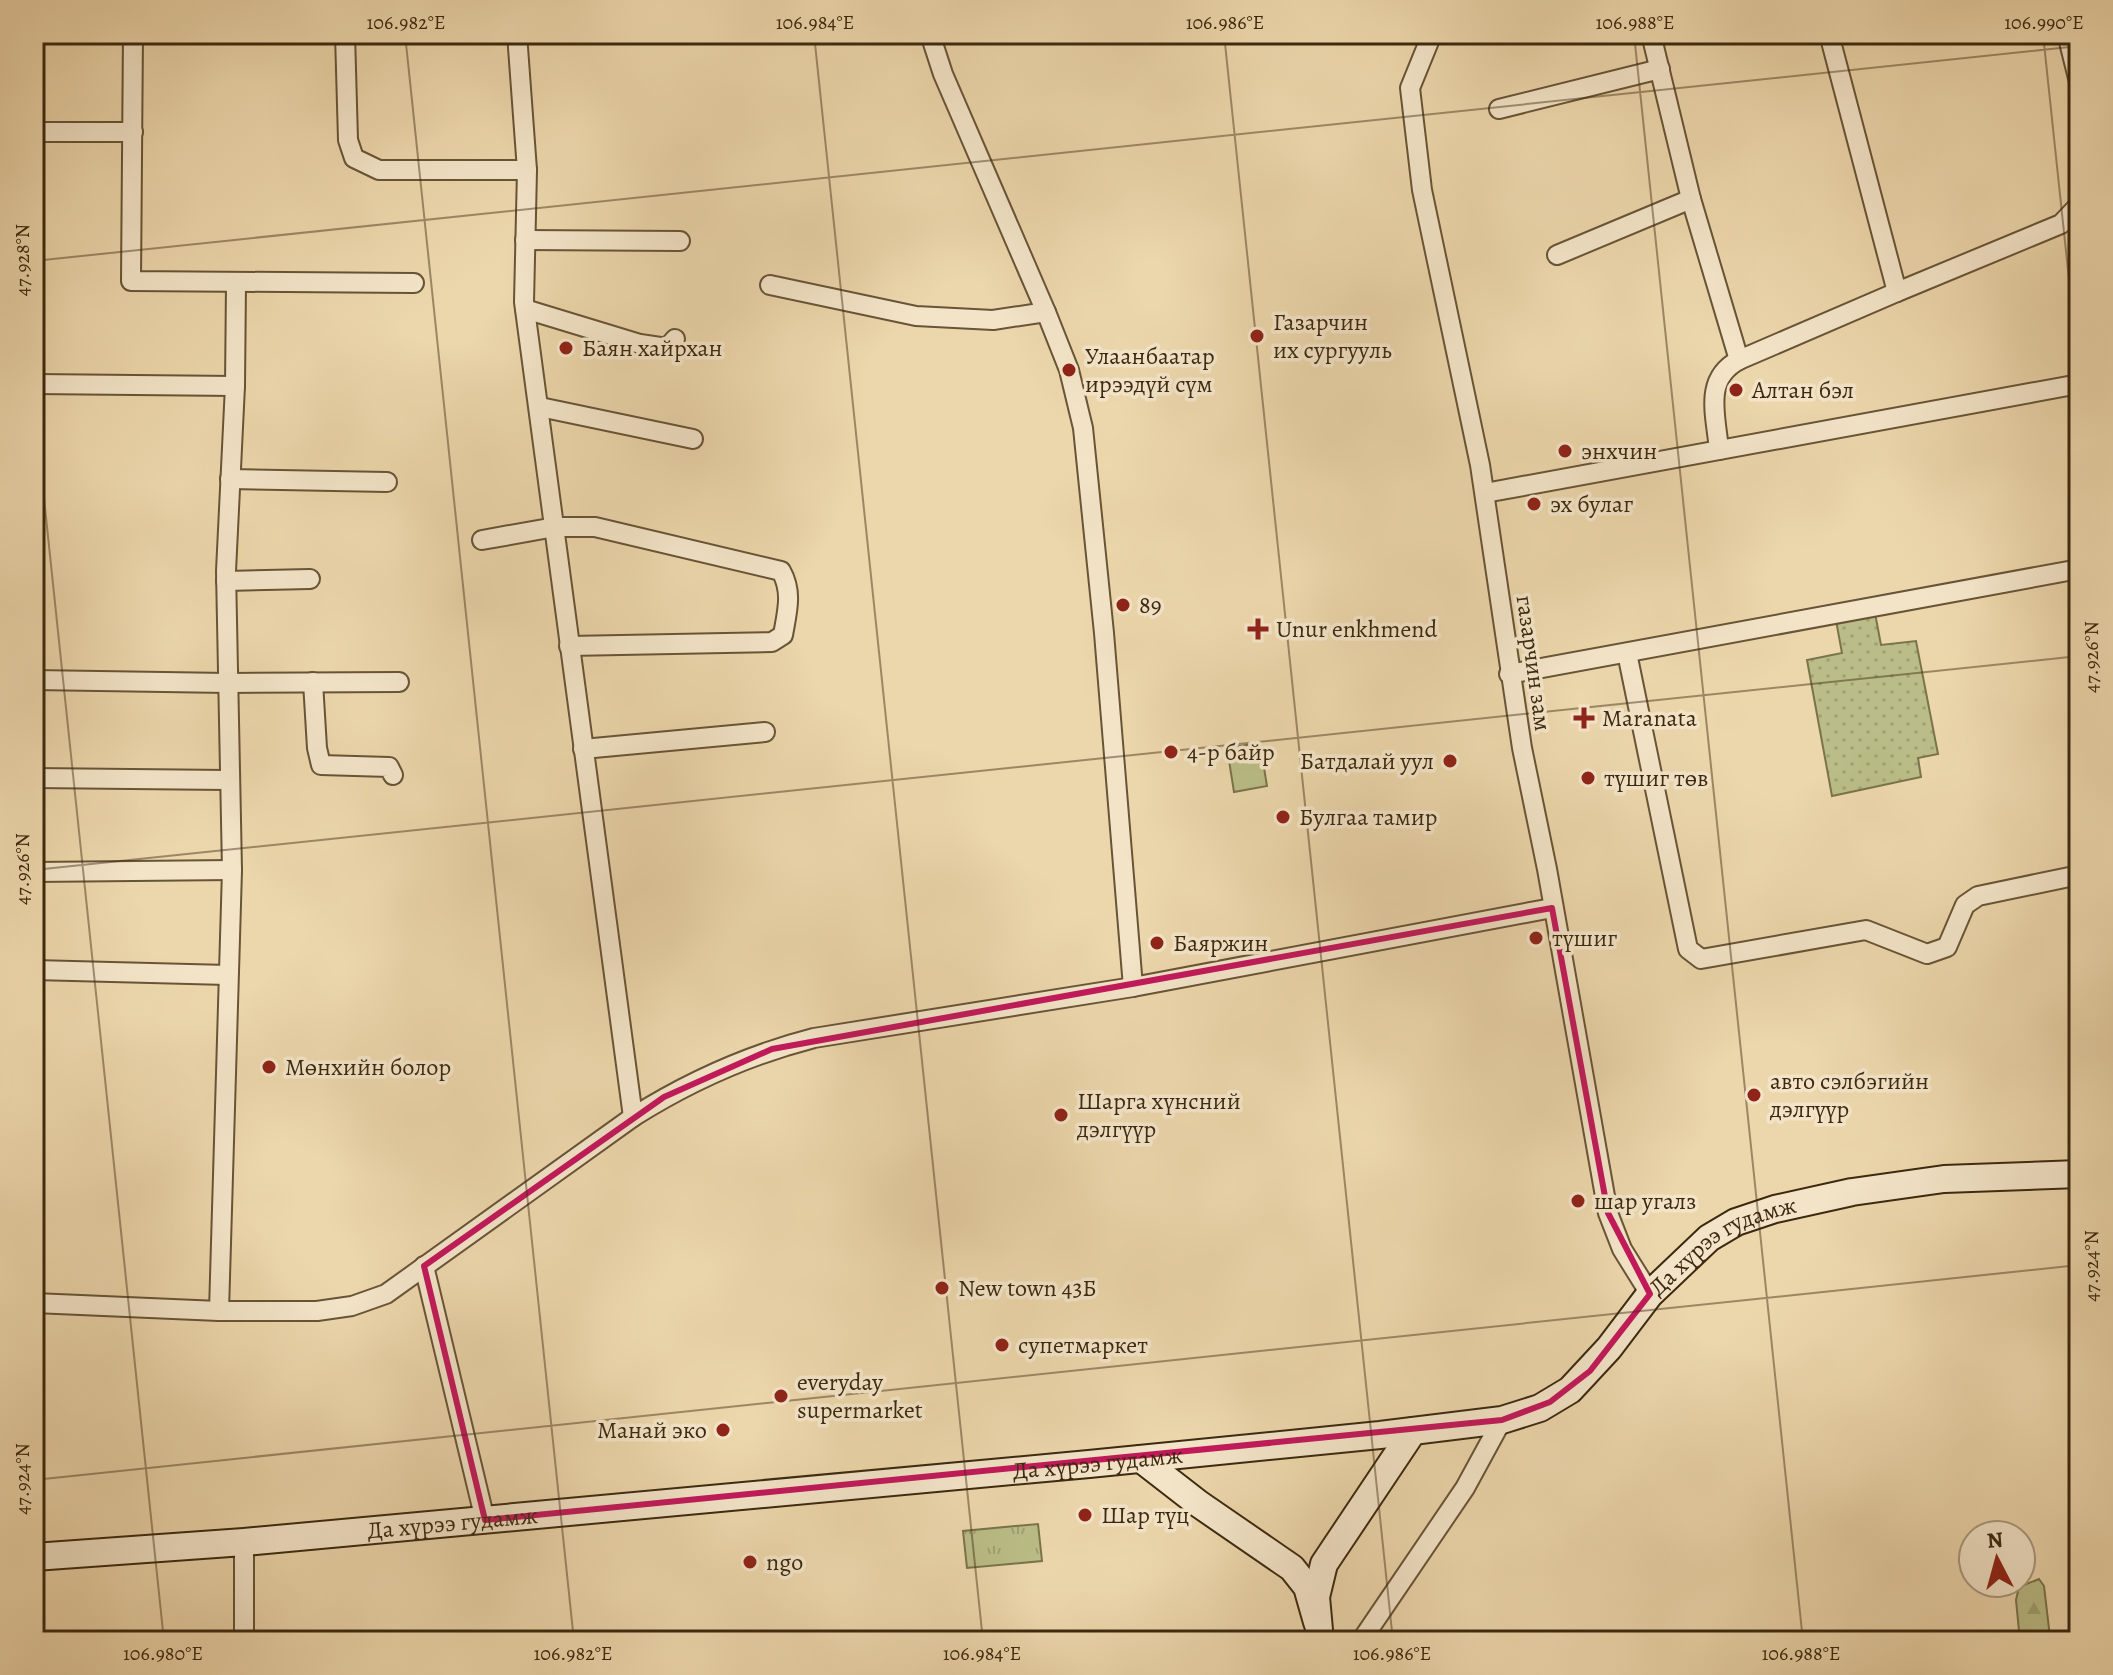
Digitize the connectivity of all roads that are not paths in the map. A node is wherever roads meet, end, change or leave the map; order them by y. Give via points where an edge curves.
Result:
1 (133, 34) edge
2 (345, 34) edge
3 (517, 34) edge
4 (930, 34) edge
5 (1432, 34) edge
6 (1651, 34) edge
7 (1829, 34) edge
8 (2067, 34) edge
9 (1660, 69) junction
10 (2079, 82) edge
11 (1499, 109) dead end
12 (34, 132) edge
13 (133, 132) junction
14 (527, 170) junction
15 (1691, 199) junction
16 (2079, 205) edge
17 (525, 240) junction
18 (680, 241) dead end
19 (1557, 255) dead end
20 (236, 283) junction
21 (414, 283) dead end
22 (770, 285) dead end
23 (1897, 292) junction
24 (525, 309) junction
25 (1046, 312) junction
26 (675, 339) dead end
27 (1739, 360) junction
28 (34, 384) edge
29 (2079, 384) edge
30 (235, 386) junction
31 (540, 407) junction
32 (693, 439) dead end
33 (1719, 450) junction
34 (230, 479) junction
35 (387, 482) dead end
36 (1485, 493) junction
37 (555, 527) junction
38 (482, 540) dead end
39 (2079, 569) edge
40 (310, 579) dead end
41 (226, 581) junction
42 (569, 646) junction
43 (1627, 653) junction
44 (1509, 674) junction
45 (34, 680) edge
46 (313, 682) junction
47 (399, 682) dead end
48 (228, 683) junction
49 (765, 732) dead end
50 (583, 749) junction
51 (393, 775) dead end
52 (34, 778) edge
53 (228, 780) junction
54 (232, 870) junction
55 (34, 872) edge
56 (2079, 875) edge
57 (1552, 908) junction
58 (34, 970) edge
59 (228, 975) junction
60 (1133, 987) junction
61 (633, 1117) junction
62 (2079, 1174) edge
63 (424, 1266) junction
64 (1650, 1294) junction
65 (34, 1303) edge
66 (219, 1311) junction
67 (1502, 1420) junction
68 (1413, 1431) junction
69 (1141, 1459) junction
70 (485, 1520) junction
71 (244, 1542) junction
72 (34, 1557) edge
73 (1318, 1631) edge
74 (244, 1641) edge
75 (1361, 1641) edge

1 - 13 street
2 - 14 street via 348,140 354,158 379,170
3 - 14 street
4 - 25 street
5 - 36 street, газарчин зам via 1410,88 1422,190
6 - 9 street
7 - 23 street
8 - 10 street
9 - 11 street
9 - 15 street
12 - 13 street
13 - 20 street via 131,281
14 - 17 street
15 - 19 street
15 - 27 street
16 - 23 street via 2061,224
17 - 18 street
17 - 24 street
20 - 21 street
20 - 30 street
22 - 25 street via 916,316 993,320
23 - 27 street
24 - 26 street via 640,344 667,348
24 - 31 street
25 - 60 street via 1069,370 1083,428
27 - 33 street via 1716,382
28 - 30 street
29 - 33 street
30 - 34 street
31 - 32 street
31 - 37 street
33 - 36 street
34 - 35 street
34 - 41 street
36 - 44 street, газарчин зам
37 - 38 street
37 - 42 street
37 - 42 street via 595,527 753,564 781,571 788,584 783,635 772,642
39 - 43 street
40 - 41 street
41 - 48 street
42 - 50 street
43 - 44 street
43 - 56 street via 1688,949 1701,959 1866,930 1927,954 1947,947 1965,905 1978,896
44 - 57 street, газарчин зам
45 - 48 street
46 - 47 street
46 - 48 street
46 - 51 street via 321,765 389,767
48 - 53 street
49 - 50 street
50 - 61 street
52 - 53 street
53 - 54 street
54 - 55 street
54 - 59 street
57 - 60 street
57 - 64 street, газарчин зам via 1608,1213 1622,1249
58 - 59 street
59 - 66 street
60 - 61 street via 800,1042 697,1080
61 - 63 street
62 - 64 main road, Да хүрээ гудамж via 1944,1179 1775,1209 1709,1238
63 - 66 street via 386,1294 352,1306
63 - 70 street
64 - 67 main road, Да хүрээ гудамж via 1570,1390 1540,1408
65 - 66 street
67 - 68 main road, Да хүрээ гудамж
67 - 75 street via 1465,1488
68 - 69 main road, Да хүрээ гудамж
68 - 73 main road via 1324,1564 1317,1586
69 - 70 main road, Да хүрээ гудамж
69 - 73 main road via 1292,1568 1307,1587
70 - 71 main road, Да хүрээ гудамж
71 - 72 main road, Да хүрээ гудамж
71 - 74 street

